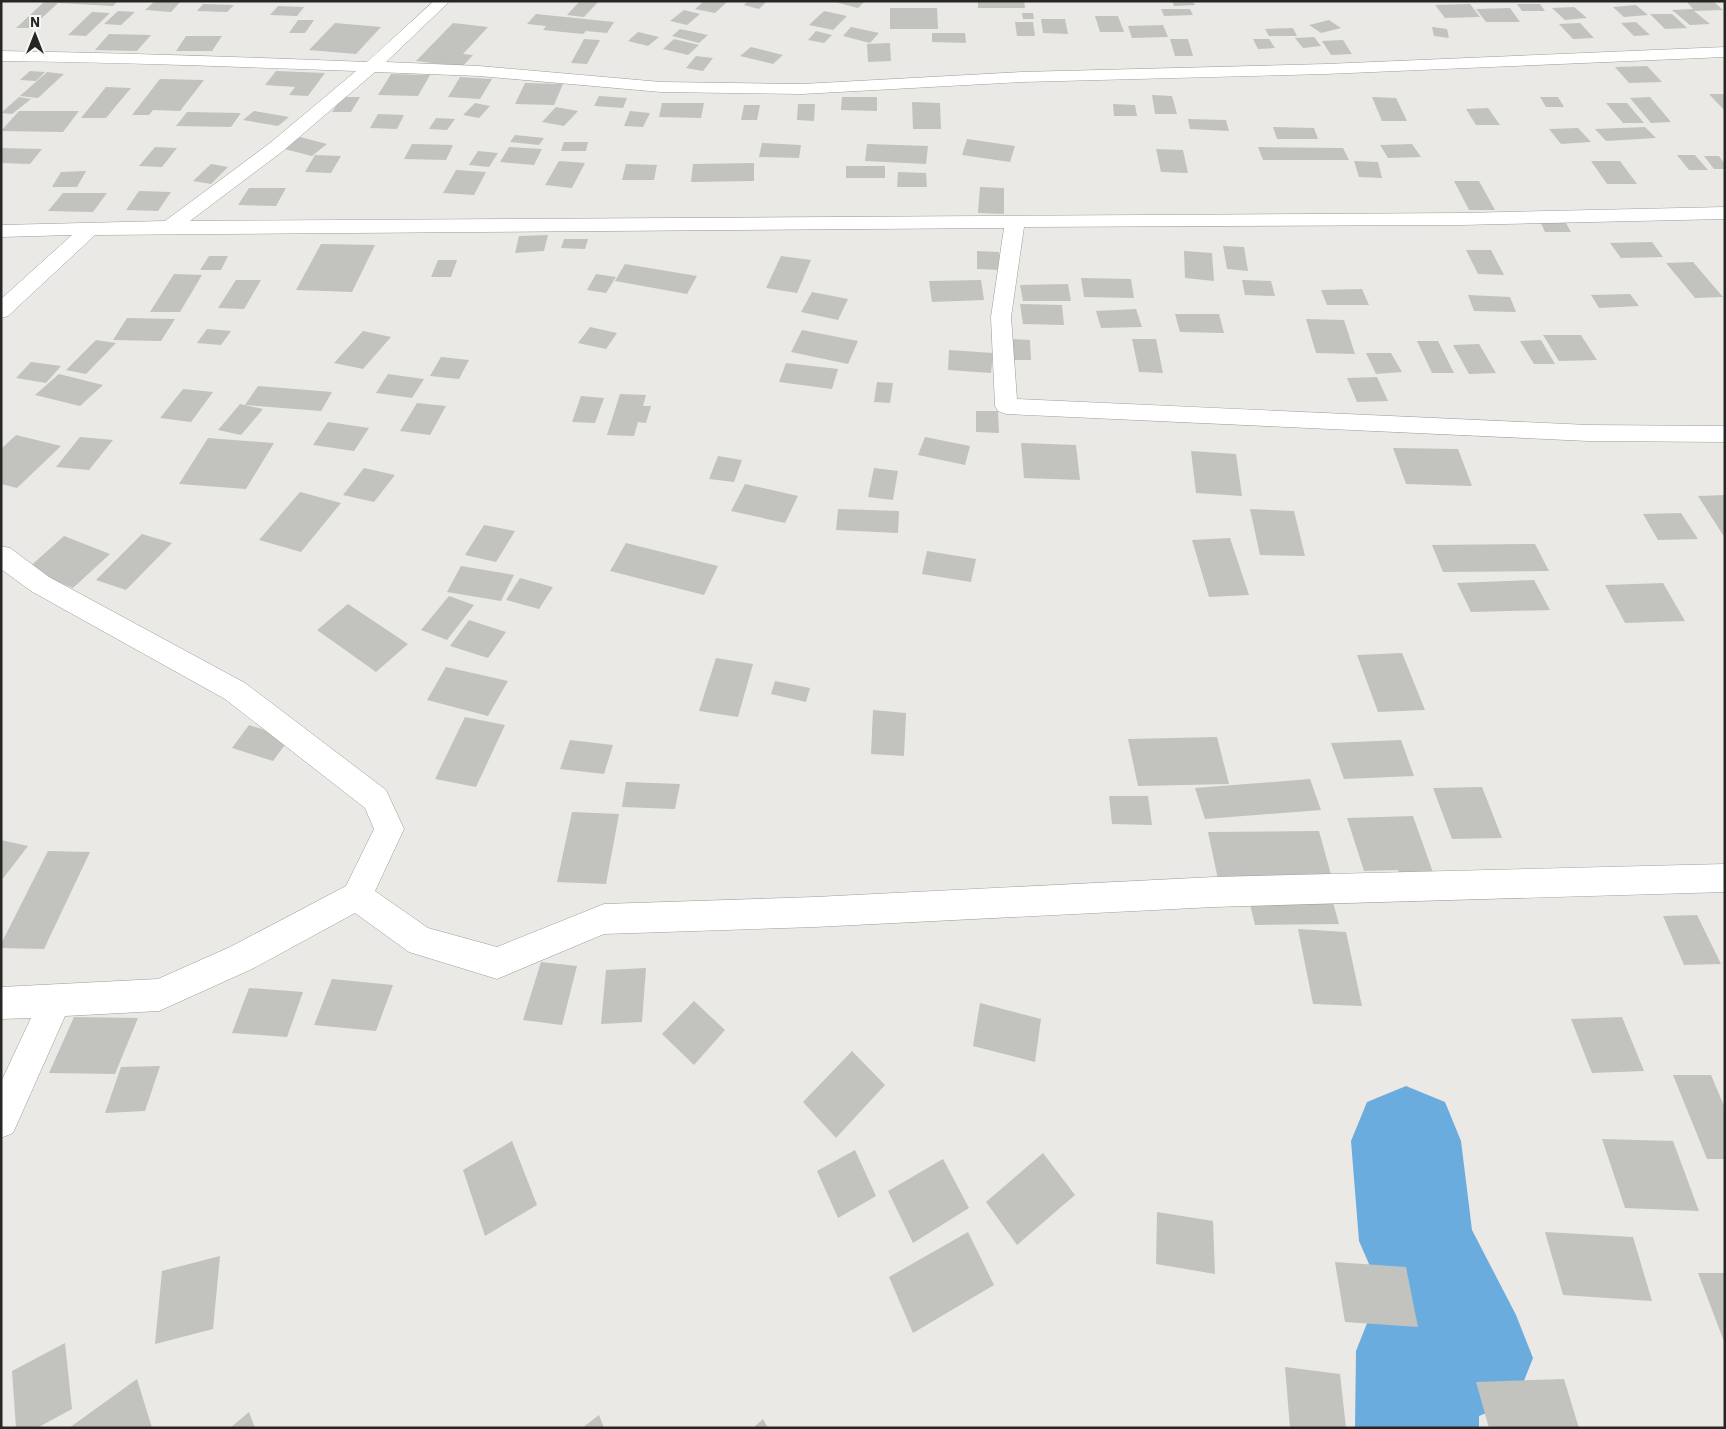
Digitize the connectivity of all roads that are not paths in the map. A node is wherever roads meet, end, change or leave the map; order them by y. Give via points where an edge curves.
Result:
1 (443, 1) edge
2 (1725, 52) edge
3 (1, 56) edge
4 (373, 67) junction
5 (1725, 213) edge
6 (1015, 222) junction
7 (170, 227) junction
8 (91, 228) junction
9 (1, 230) edge
10 (1, 311) edge
11 (1725, 434) edge
12 (1, 555) edge
13 (1725, 878) edge
14 (357, 896) junction
15 (55, 1000) junction
16 (1, 1003) edge
17 (1, 1121) edge

1 - 4 street
2 - 4 street via 1326,69 1022,77 802,89 661,87 506,73
3 - 4 street via 159,58
4 - 7 street via 254,166
5 - 6 street via 1461,219
6 - 7 street
6 - 11 street via 1001,317 1006,406 1588,434
7 - 8 street
8 - 9 street
8 - 10 street
12 - 14 street via 40,584 235,691 376,799 389,829
13 - 14 street via 1214,892 604,919 497,963 420,941
14 - 15 street via 242,958 159,995
15 - 16 street
15 - 17 street

